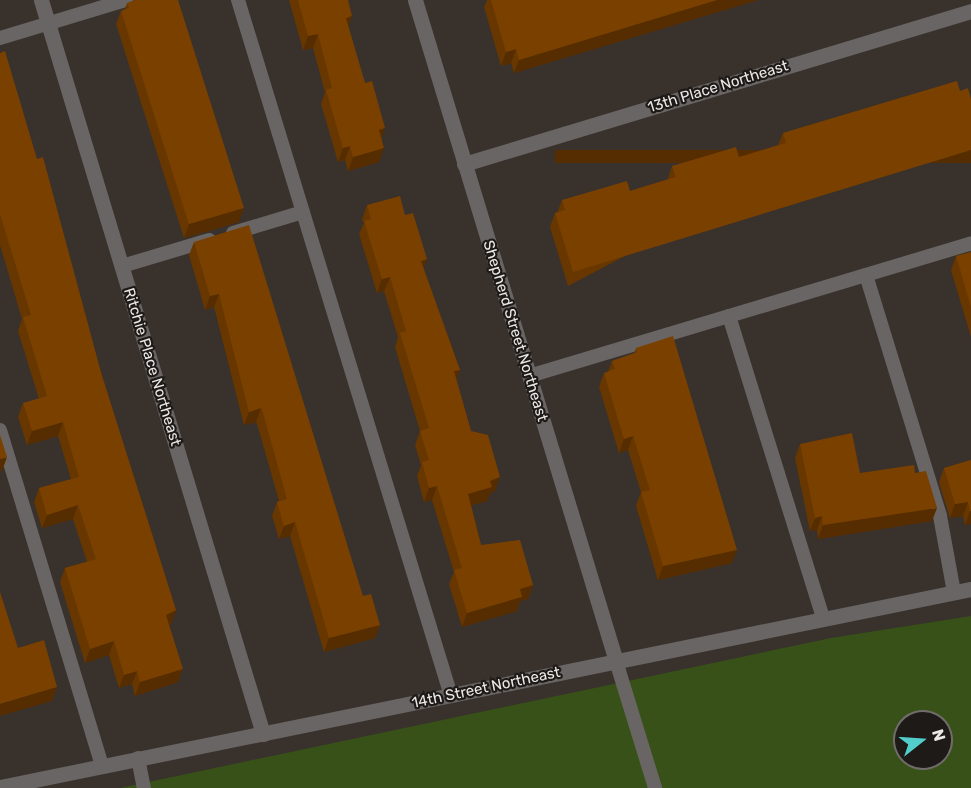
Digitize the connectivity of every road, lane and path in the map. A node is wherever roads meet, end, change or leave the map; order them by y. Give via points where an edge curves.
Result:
1 (41, 0) edge
2 (126, 0) edge
3 (238, 0) edge
4 (415, 0) edge
5 (971, 11) edge
6 (48, 24) junction
7 (0, 38) edge
8 (465, 164) junction
9 (303, 212) junction
10 (971, 243) edge
11 (122, 266) junction
12 (866, 275) junction
13 (729, 316) junction
14 (529, 376) junction
15 (0, 430) edge
16 (971, 589) edge
17 (954, 592) junction
18 (823, 617) junction
19 (616, 661) junction
20 (451, 696) junction
21 (262, 734) junction
22 (138, 758) junction
23 (102, 766) junction
24 (0, 787) edge
25 (144, 788) edge
26 (655, 788) edge

1 - 6 street, Ritchie Place Northeast
2 - 6 lane
3 - 9 lane
4 - 8 street, Shepherd Street Northeast
5 - 8 street, 13th Place Northeast
6 - 7 lane
6 - 11 street, Ritchie Place Northeast
8 - 14 street, Shepherd Street Northeast
9 - 11 lane
9 - 20 lane
10 - 12 lane
11 - 21 street, Ritchie Place Northeast
12 - 13 lane
12 - 17 lane via 940,516
13 - 14 lane
13 - 18 lane
14 - 19 street, Shepherd Street Northeast
15 - 23 lane
16 - 17 street, 14th Street Northeast
17 - 18 street, 14th Street Northeast
18 - 19 street, 14th Street Northeast
19 - 20 street, 14th Street Northeast
19 - 26 lane
20 - 21 street, 14th Street Northeast
21 - 22 street, 14th Street Northeast
22 - 23 street, 14th Street Northeast
22 - 25 lane
23 - 24 street, 14th Street Northeast

